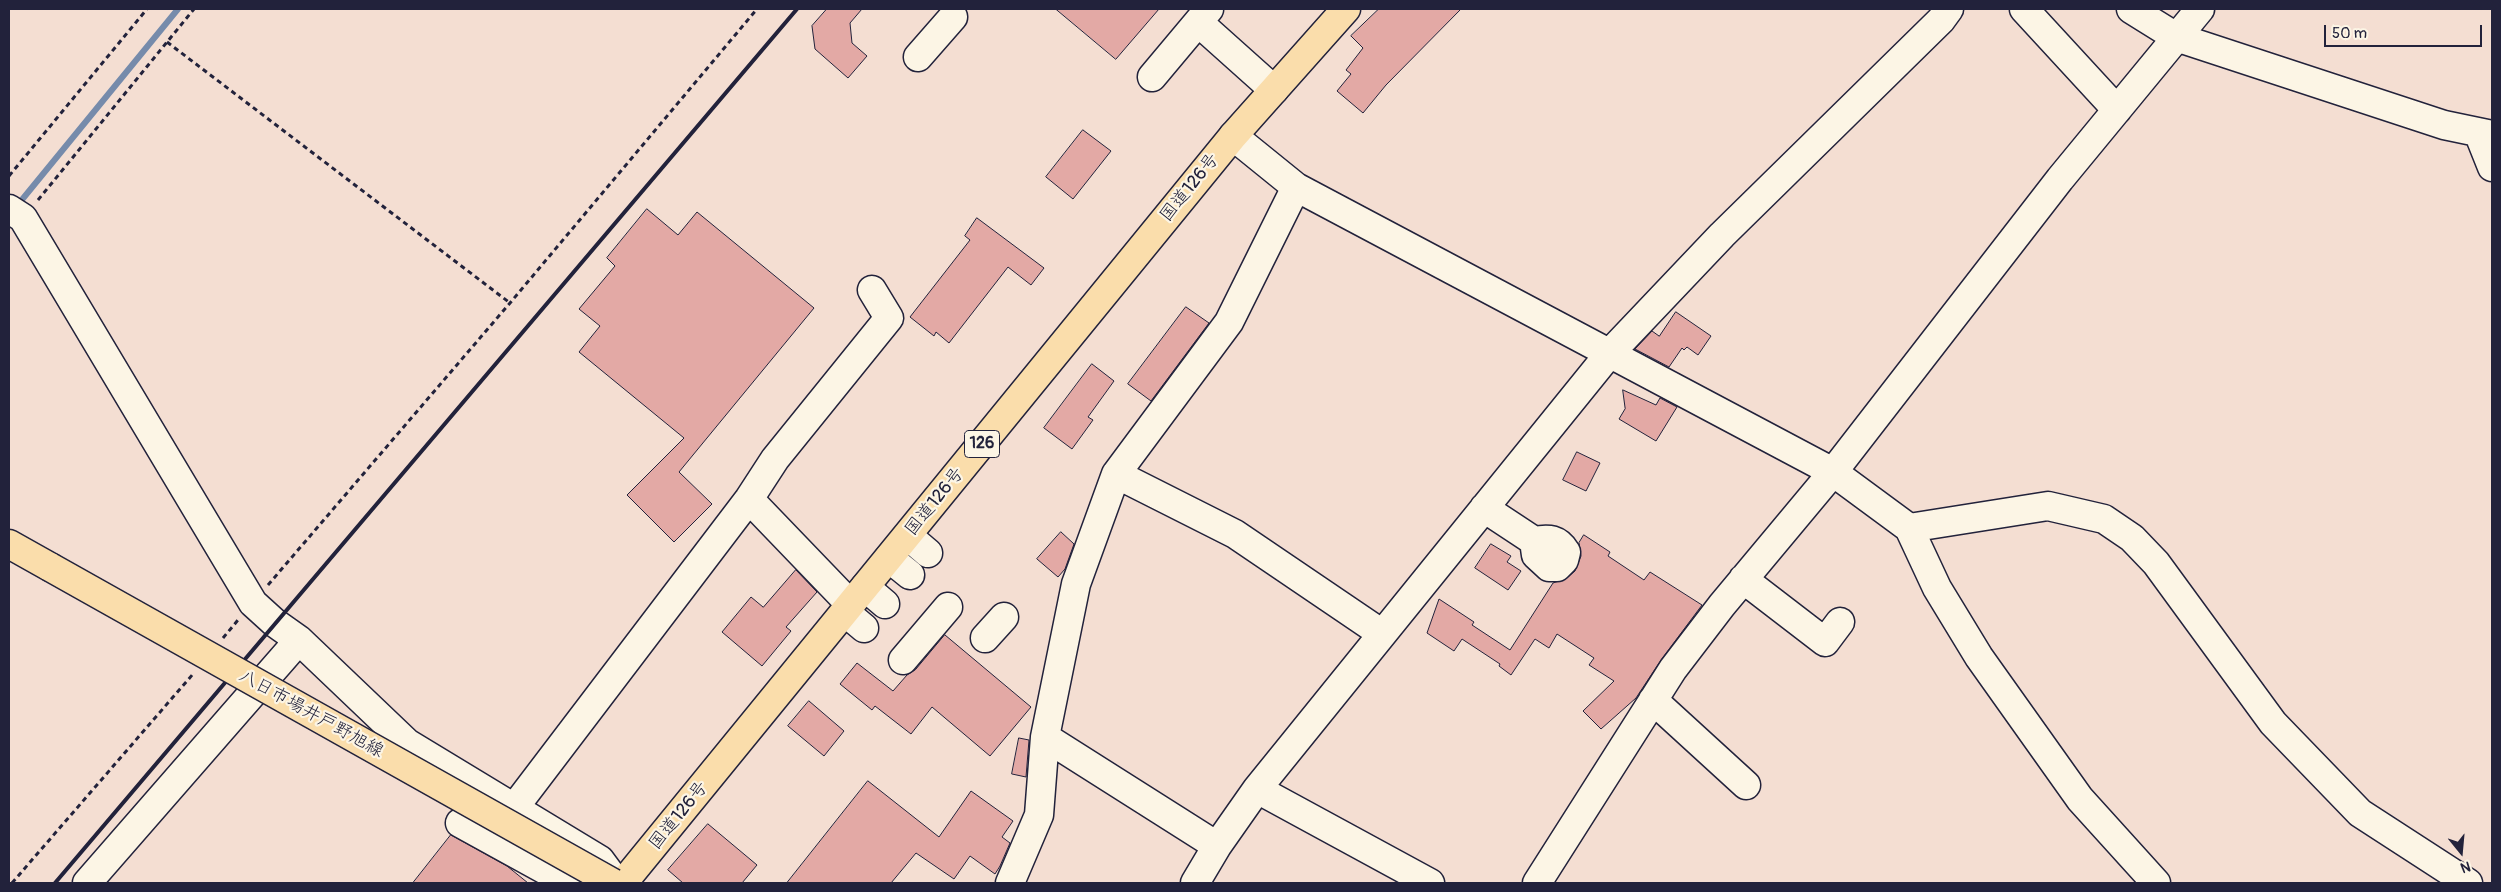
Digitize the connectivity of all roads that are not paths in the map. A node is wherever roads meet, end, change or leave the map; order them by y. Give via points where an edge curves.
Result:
1 (1346, 9) edge
2 (1949, 9) edge
3 (2024, 9) edge
4 (2131, 9) edge
5 (2200, 9) edge
6 (1204, 15) edge
7 (953, 17) dead end
8 (2176, 37) junction
9 (918, 57) dead end
10 (1152, 76) dead end
11 (1274, 90) junction
12 (2117, 110) junction
13 (2485, 133) edge
14 (1233, 136) junction
15 (2492, 167) edge
16 (1296, 187) junction
17 (16, 214) edge
18 (872, 290) dead end
19 (1609, 354) junction
20 (1833, 472) junction
21 (1116, 474) junction
22 (749, 498) junction
23 (1484, 508) junction
24 (1909, 528) junction
25 (908, 536) junction
26 (1534, 541) dead end
27 (9, 544) edge
28 (928, 554) dead end
29 (889, 558) junction
30 (910, 575) dead end
31 (1744, 579) junction
32 (862, 607) junction
33 (948, 607) dead end
34 (1004, 617) dead end
35 (1840, 622) dead end
36 (1381, 633) junction
37 (985, 638) dead end
38 (298, 640) junction
39 (903, 660) dead end
40 (1653, 700) junction
41 (1045, 737) junction
42 (1746, 785) dead end
43 (1257, 789) junction
44 (514, 808) junction
45 (460, 823) dead end
46 (1217, 846) junction
47 (2132, 873) edge
48 (87, 883) edge
49 (569, 883) edge
50 (613, 883) edge
51 (617, 883) edge
52 (623, 883) edge
53 (1010, 883) edge
54 (1195, 883) edge
55 (1430, 883) edge
56 (1538, 883) edge
57 (2156, 883) edge
58 (2468, 883) edge

1 - 11 main road, 国道126号 / 126
2 - 19 street via 1722,235
3 - 12 street
4 - 8 street
5 - 8 street
6 - 10 street
6 - 11 street
7 - 9 street
8 - 12 street
8 - 13 street via 2444,126
11 - 14 main road, 国道126号 / 126
12 - 20 street
13 - 15 street
14 - 16 street
14 - 25 main road, 国道126号 / 126
16 - 19 street
16 - 21 street via 1229,322
17 - 38 street via 253,603
18 - 22 street via 889,318 775,459
19 - 20 street
19 - 23 street
20 - 24 street
20 - 31 street
21 - 36 street via 1236,534
21 - 41 street via 1076,584
22 - 32 street
22 - 44 street
23 - 26 street
23 - 36 street
24 - 47 street via 1937,588 1979,656
24 - 58 street via 2048,506 2104,518 2132,538 2156,563 2273,723 2360,814
25 - 28 street
25 - 29 main road, 国道126号 / 126
27 - 50 main road, 八日市場井戸野旭線, bridge
29 - 30 street
29 - 32 main road, 国道126号 / 126
31 - 35 street via 1825,642
31 - 40 street via 1673,669
32 - 52 main road, 国道126号 / 126
33 - 39 street
34 - 37 street
36 - 43 street
38 - 44 street via 408,743
38 - 48 street
40 - 42 street
40 - 56 street
41 - 46 street
41 - 53 street via 1039,816
43 - 46 street
43 - 55 street
44 - 51 street via 600,860
45 - 49 street
46 - 54 street
47 - 57 street

